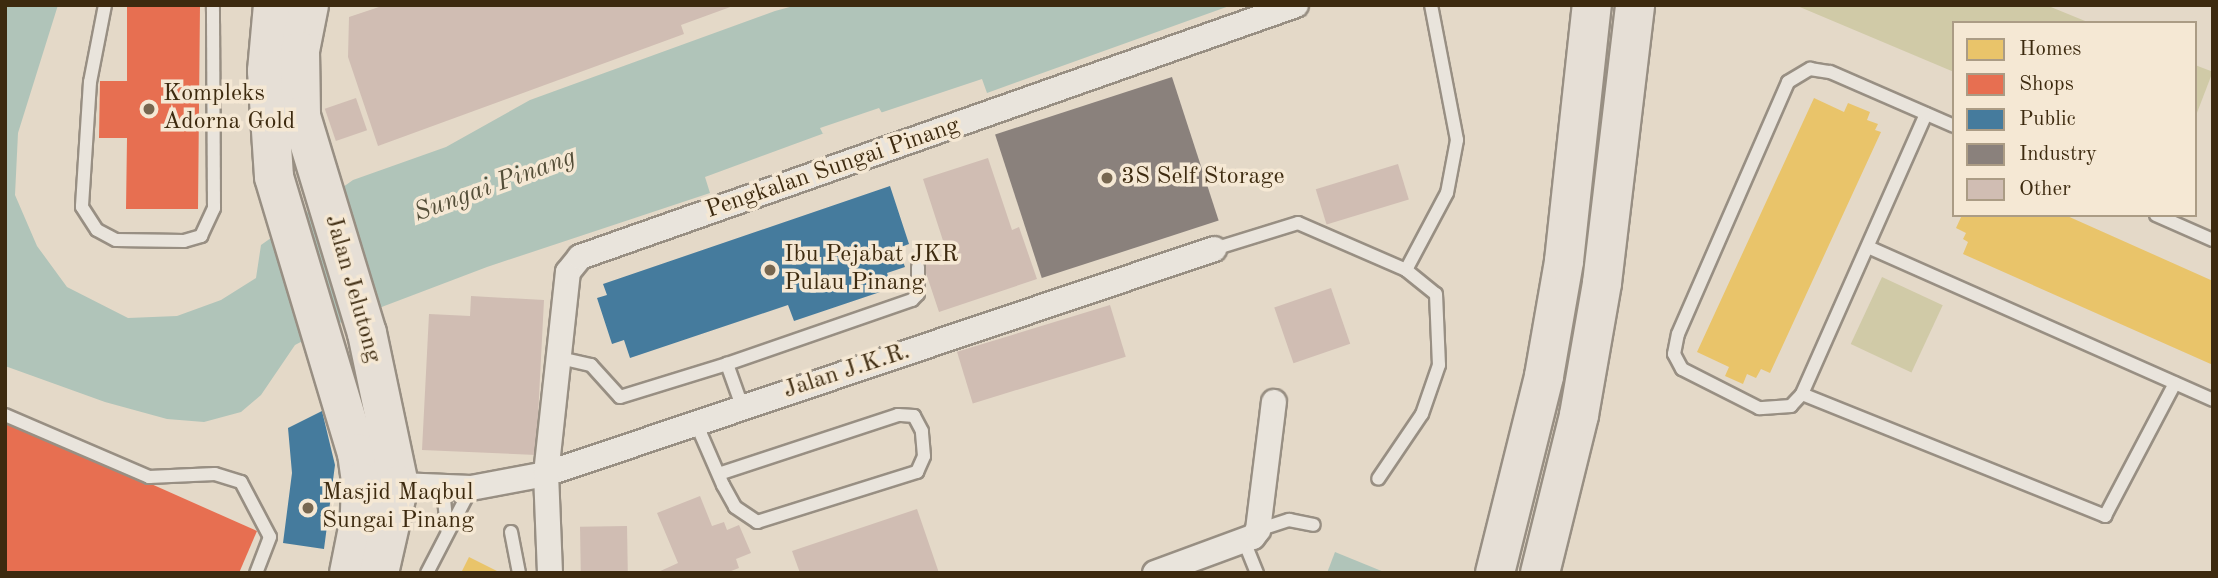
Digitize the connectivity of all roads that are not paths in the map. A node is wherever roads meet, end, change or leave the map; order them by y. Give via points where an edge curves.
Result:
1 (105, 5) edge
2 (213, 5) edge
3 (273, 5) edge
4 (309, 5) edge
5 (1296, 5) edge
6 (1431, 5) edge
7 (1592, 5) edge
8 (1636, 5) edge
9 (1926, 114) junction
10 (1952, 125) edge
11 (2161, 217) edge
12 (2213, 240) edge
13 (1868, 247) junction
14 (1214, 248) joint
15 (918, 267) dead end
16 (1406, 270) junction
17 (560, 358) junction
18 (727, 364) junction
19 (2175, 383) junction
20 (1802, 394) junction
21 (2213, 400) edge
22 (1274, 402) dead end
23 (743, 406) junction
24 (5, 415) edge
25 (696, 423) junction
26 (547, 474) junction
27 (719, 474) junction
28 (1378, 479) dead end
29 (399, 485) junction
30 (471, 488) junction
31 (443, 489) junction
32 (1314, 525) dead end
33 (511, 532) dead end
34 (446, 536) junction
35 (1251, 536) junction
36 (1194, 566) edge
37 (256, 573) edge
38 (349, 573) edge
39 (379, 573) edge
40 (427, 573) edge
41 (519, 573) edge
42 (550, 573) edge
43 (1155, 573) edge
44 (1257, 573) edge
45 (1495, 573) edge
46 (1540, 573) edge

1 - 2 lane via 90,82 82,207 97,230 116,240 184,241 201,236 214,208
3 - 38 main road, Jalan Jelutong via 267,71 274,177 357,453 361,482 360,519
4 - 29 main road, Jalan Jelutong via 300,51 301,116 367,333
5 - 17 street, Pengkalan Sungai Pinang via 580,257 568,272
6 - 16 lane via 1457,140 1447,193
7 - 45 main road via 1579,142 1544,376
8 - 46 main road via 1621,146 1579,415
9 - 10 lane
9 - 13 lane
9 - 20 lane via 1830,72 1810,69 1797,75 1780,94 1678,334 1674,354 1682,369 1759,408 1791,406
11 - 12 lane
13 - 19 lane
13 - 20 lane
14 - 16 lane, Jalan J.K.R. via 1298,223
14 - 23 street, Jalan J.K.R.
15 - 18 lane via 919,290 912,300
16 - 28 lane via 1436,294 1439,365 1422,414
17 - 18 lane via 597,370 620,397
17 - 26 street, Pengkalan Sungai Pinang
18 - 23 lane
19 - 20 lane via 2105,516
19 - 21 lane
22 - 35 street
23 - 25 street, Jalan J.K.R.
24 - 37 lane via 149,477 215,474 241,482 270,537
25 - 26 street, Jalan J.K.R.
25 - 27 lane
26 - 30 street, Jalan J.K.R.
26 - 42 street, Pengkalan Sungai Pinang
27 - 27 lane via 735,507 757,522 917,472 924,456 922,431 914,416 898,415
29 - 31 street, Jalan J.K.R.
29 - 39 main road, Jalan Jelutong
30 - 31 street, Jalan J.K.R.
30 - 34 lane
31 - 34 lane via 449,519
32 - 35 lane via 1289,520
33 - 41 lane
34 - 40 lane
35 - 36 street
35 - 44 lane
36 - 43 street

